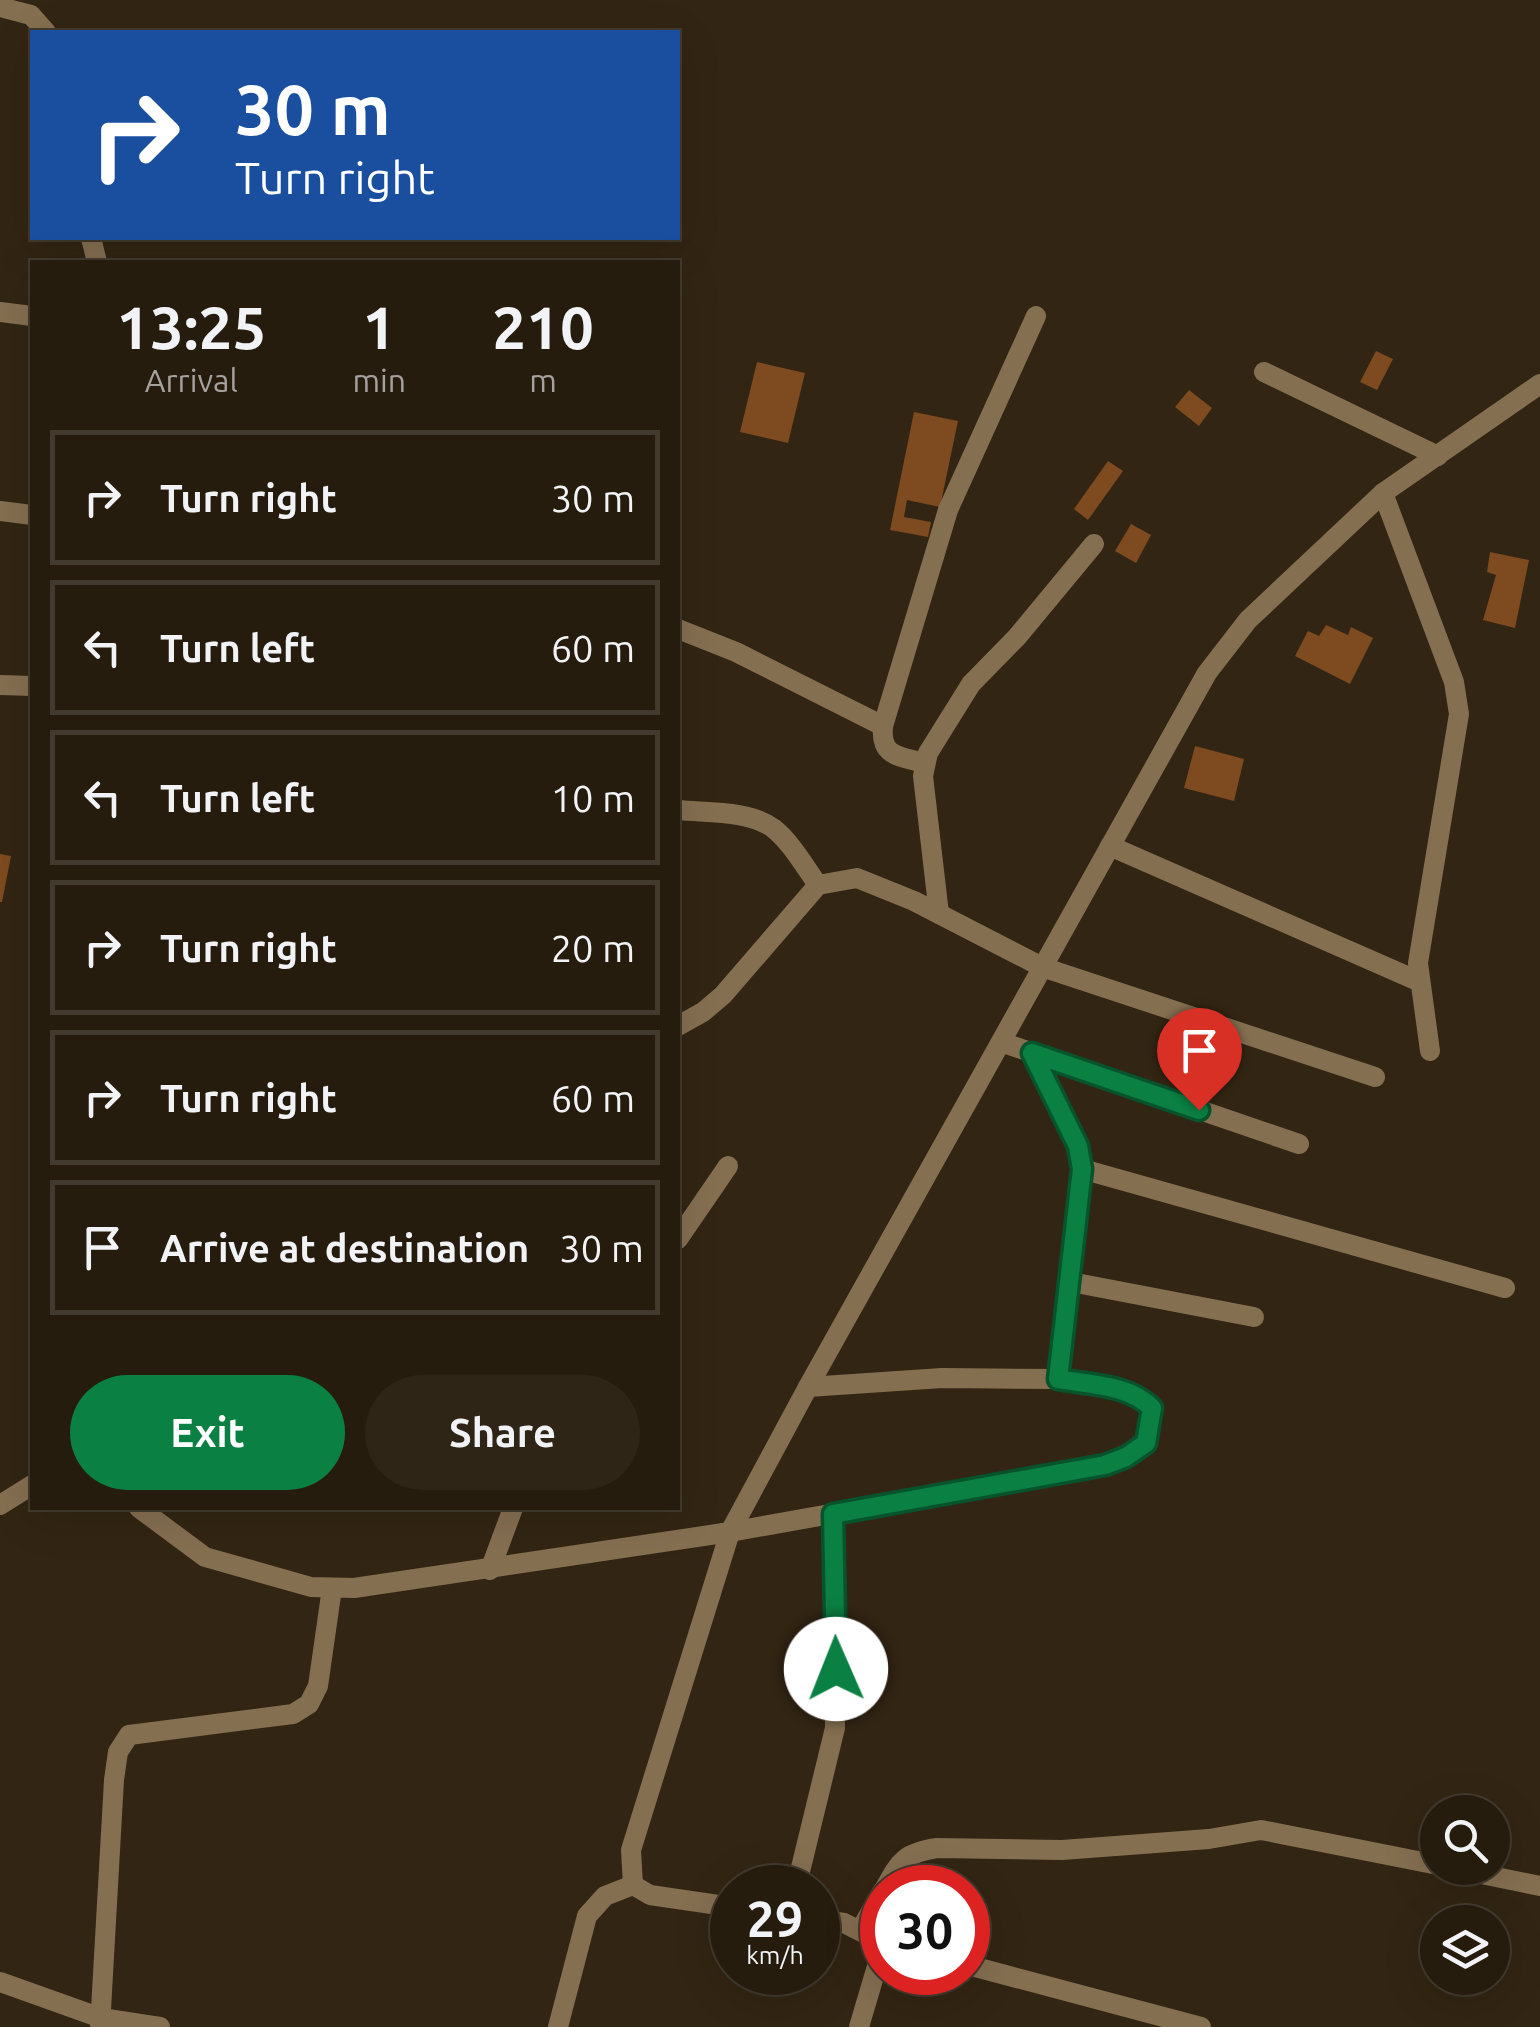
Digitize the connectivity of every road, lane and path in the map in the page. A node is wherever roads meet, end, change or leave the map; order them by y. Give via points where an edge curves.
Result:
1 (0, 7) edge
2 (44, 30) edge
3 (0, 312) edge
4 (30, 316) edge
5 (1036, 316) dead end
6 (1264, 372) dead end
7 (1540, 384) edge
8 (1438, 456) junction
9 (1383, 493) junction
10 (0, 510) edge
11 (30, 515) edge
12 (1094, 544) dead end
13 (680, 630) edge
14 (0, 685) edge
15 (30, 686) edge
16 (883, 726) junction
17 (909, 759) junction
18 (680, 810) edge
19 (1110, 846) junction
20 (818, 885) junction
21 (939, 914) junction
22 (1042, 967) junction
23 (1418, 981) junction
24 (680, 1025) edge
25 (1001, 1042) junction
26 (1430, 1052) dead end
27 (1032, 1053) junction
28 (1375, 1077) dead end
29 (1300, 1144) dead end
30 (728, 1166) dead end
31 (1082, 1169) junction
32 (680, 1235) edge
33 (1070, 1282) junction
34 (1505, 1288) dead end
35 (1254, 1317) dead end
36 (1058, 1379) junction
37 (808, 1386) junction
38 (30, 1486) edge
39 (0, 1505) edge
40 (141, 1510) edge
41 (511, 1510) edge
42 (833, 1514) junction
43 (730, 1532) junction
44 (490, 1570) junction
45 (332, 1588) junction
46 (1420, 1861) edge
47 (802, 1865) edge
48 (899, 1865) edge
49 (1510, 1880) edge
50 (633, 1885) junction
51 (1540, 1886) edge
52 (710, 1904) edge
53 (990, 1971) edge
54 (0, 1982) edge
55 (869, 1995) edge
56 (101, 2023) edge
57 (160, 2027) edge
58 (558, 2027) edge
59 (860, 2027) edge
60 (1201, 2027) edge

1 - 2 street via 31,15
3 - 4 street
5 - 16 street via 948,510
6 - 8 street
7 - 8 street
8 - 9 street
9 - 19 street via 1226,644
9 - 23 street via 1454,682 1459,714
10 - 11 street
12 - 17 street
13 - 16 street
14 - 15 street
16 - 17 street via 886,750
17 - 21 street via 923,776
18 - 20 street via 771,826
19 - 22 street
19 - 23 street
20 - 21 street via 858,878
20 - 24 street via 723,995
21 - 22 street
22 - 25 street
22 - 28 street
23 - 26 street
25 - 27 street
25 - 37 street
27 - 29 street
27 - 31 street via 1078,1146
30 - 32 street
31 - 33 street
31 - 34 street
33 - 35 street
33 - 36 street
36 - 37 street
36 - 42 street via 1140,1396 1152,1408 1146,1443 1105,1465
37 - 43 street
38 - 39 street
40 - 45 street via 205,1557
41 - 44 street
42 - 43 street
42 - 47 street via 835,1728
43 - 44 street
43 - 50 street via 631,1850
44 - 45 street
45 - 56 street via 318,1686 309,1704 293,1714 128,1735 118,1752
46 - 48 street via 1261,1830 1062,1850 918,1851
49 - 51 street
50 - 52 street
50 - 58 street via 604,1896 587,1916
53 - 60 street
54 - 56 street
55 - 59 street
56 - 57 street

